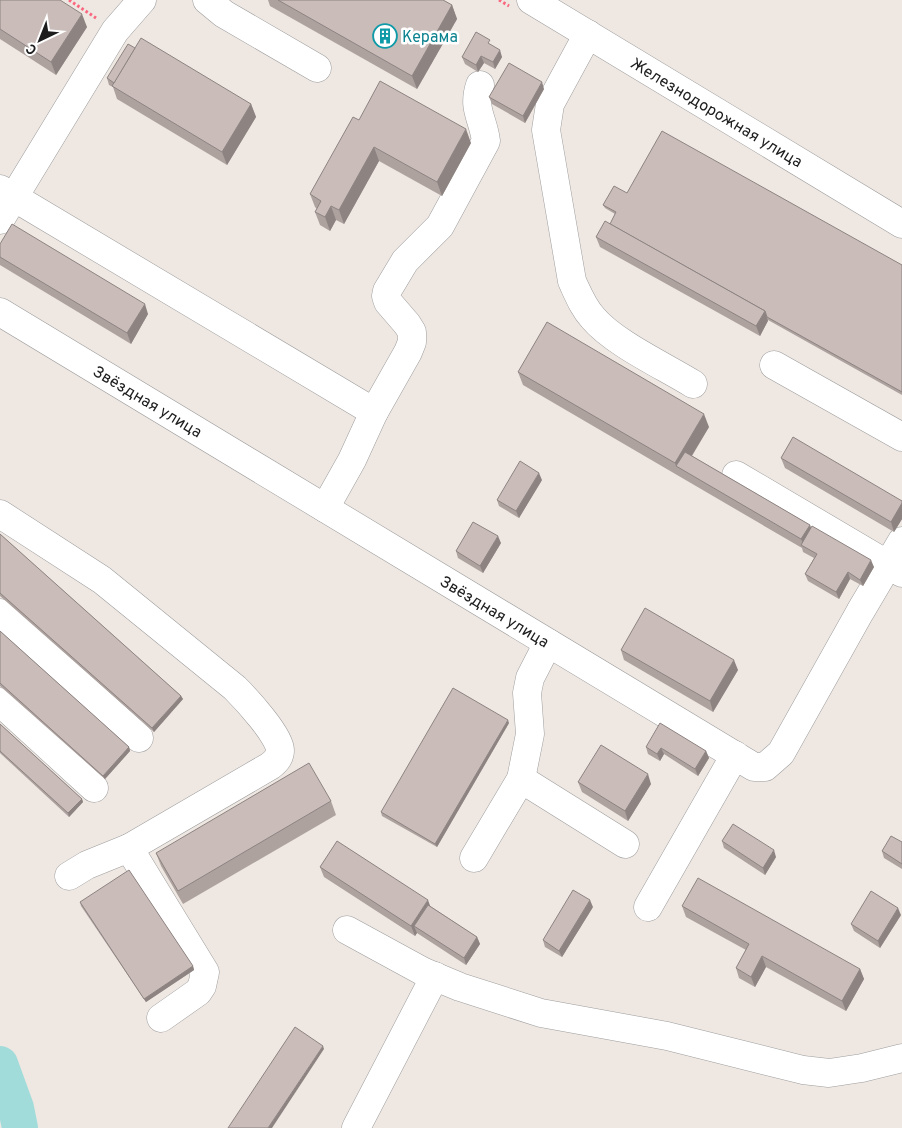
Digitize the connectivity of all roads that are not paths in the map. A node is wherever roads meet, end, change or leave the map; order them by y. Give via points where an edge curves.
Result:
1 (142, 0) edge
2 (206, 0) edge
3 (531, 0) edge
4 (588, 34) junction
5 (317, 68) dead end
6 (480, 85) dead end
7 (7, 193) edge
8 (0, 220) edge
9 (902, 224) edge
10 (0, 312) edge
11 (774, 365) dead end
12 (693, 384) dead end
13 (374, 412) junction
14 (902, 437) edge
15 (736, 475) dead end
16 (324, 508) junction
17 (0, 514) edge
18 (902, 541) edge
19 (895, 569) edge
20 (0, 613) edge
21 (548, 642) junction
22 (0, 702) edge
23 (139, 738) dead end
24 (735, 755) junction
25 (521, 779) junction
26 (94, 788) dead end
27 (625, 844) dead end
28 (129, 848) junction
29 (474, 858) dead end
30 (69, 876) dead end
31 (648, 907) dead end
32 (347, 930) dead end
33 (435, 976) junction
34 (161, 1018) dead end
35 (902, 1058) edge
36 (356, 1128) edge

1 - 7 street via 115,31
2 - 5 street via 224,14
3 - 4 street, Железнодорожная улица
4 - 9 street, Железнодорожная улица
4 - 12 street via 556,91 547,115 546,130 572,281 581,301 600,326
6 - 13 street via 476,107 486,142 440,226 405,262 387,291 388,302 412,332 412,342
7 - 8 street
7 - 13 street
10 - 16 street, Звёздная улица
11 - 14 street
13 - 16 street via 352,460
15 - 19 street
16 - 21 street, Звёздная улица
17 - 28 street via 102,580 227,682 252,705 280,744 280,753 270,766
18 - 19 street, Звёздная улица
19 - 24 street, Звёздная улица via 781,753 765,766 754,766
20 - 23 street
21 - 24 street, Звёздная улица
21 - 25 street via 530,678 527,693 530,734
22 - 26 street
24 - 31 street
25 - 27 street
25 - 29 street
28 - 30 street
28 - 34 street via 205,972 202,986
32 - 33 street
33 - 35 street via 541,1013 667,1036 802,1070 830,1073
33 - 36 street

